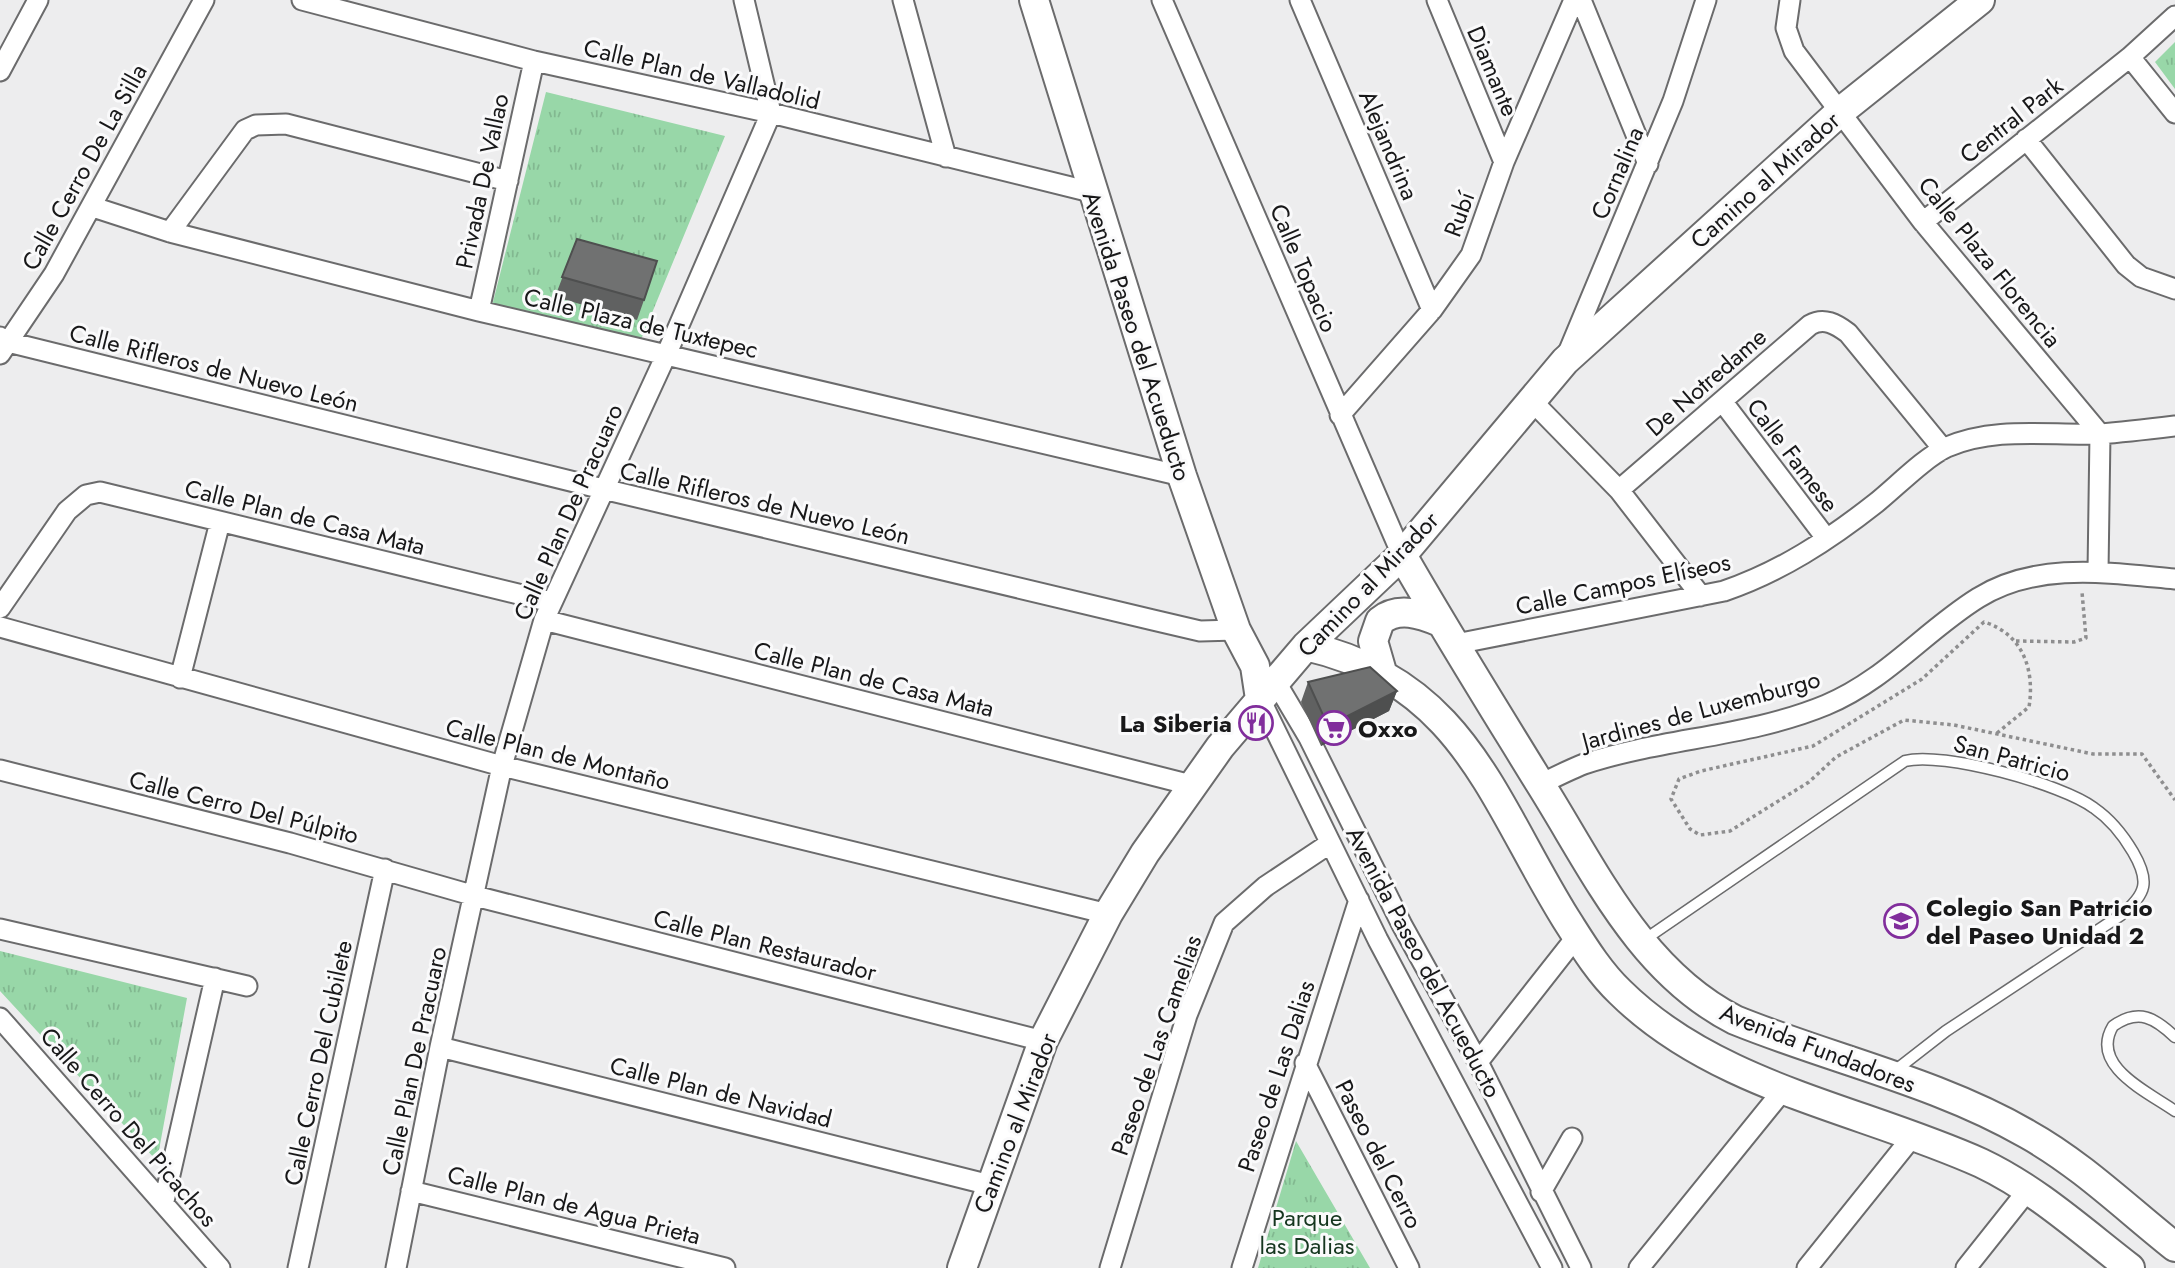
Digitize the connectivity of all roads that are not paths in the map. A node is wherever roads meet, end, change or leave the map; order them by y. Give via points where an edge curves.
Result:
1 (38, 0) edge
2 (204, 0) edge
3 (744, 0) edge
4 (903, 0) edge
5 (1034, 0) edge
6 (1162, 0) edge
7 (1300, 0) edge
8 (1437, 0) edge
9 (1574, 0) edge
10 (1581, 0) edge
11 (1706, 0) edge
12 (1790, 0) edge
13 (1980, 0) edge
14 (315, 2) edge
15 (2175, 16) edge
16 (7, 39) edge
17 (2130, 57) junction
18 (534, 61) junction
19 (0, 71) edge
20 (1841, 111) junction
21 (771, 113) junction
22 (2175, 113) edge
23 (2026, 139) junction
24 (946, 157) junction
25 (1504, 162) junction
26 (1648, 164) junction
27 (508, 181) junction
28 (1091, 192) junction
29 (93, 207) junction
30 (1923, 222) junction
31 (170, 232) junction
32 (2175, 289) edge
33 (1432, 310) junction
34 (479, 311) junction
35 (3, 345) edge
36 (667, 353) junction
37 (1565, 361) junction
38 (1531, 400) junction
39 (1721, 401) junction
40 (1340, 415) junction
41 (2175, 426) edge
42 (2100, 433) junction
43 (1943, 449) junction
44 (1182, 476) junction
45 (603, 489) junction
46 (1619, 490) junction
47 (220, 522) junction
48 (1826, 538) junction
49 (1402, 555) junction
50 (2089, 572) junction
51 (2175, 579) edge
52 (1701, 596) junction
53 (0, 608) edge
54 (548, 611) junction
55 (0, 626) edge
56 (1236, 631) junction
57 (1448, 633) junction
58 (1306, 646) junction
59 (1382, 672) junction
60 (180, 678) junction
61 (1268, 692) junction
62 (502, 766) junction
63 (0, 770) edge
64 (1541, 784) junction
65 (1191, 786) junction
66 (1329, 844) junction
67 (385, 869) junction
68 (475, 896) junction
69 (1359, 900) junction
70 (1108, 914) junction
71 (1402, 925) junction
72 (0, 929) edge
73 (1577, 936) junction
74 (1378, 940) junction
75 (1641, 942) junction
76 (215, 978) junction
77 (247, 986) dead end
78 (0, 1018) edge
79 (2175, 1037) edge
80 (1043, 1041) junction
81 (440, 1047) junction
82 (1478, 1062) junction
83 (1305, 1063) junction
84 (1889, 1075) junction
85 (1784, 1089) junction
86 (2175, 1111) edge
87 (1913, 1136) junction
88 (1572, 1138) dead end
89 (990, 1185) junction
90 (2028, 1190) junction
91 (411, 1191) junction
92 (1541, 1192) junction
93 (164, 1201) junction
94 (2175, 1247) edge
95 (220, 1268) edge
96 (298, 1268) edge
97 (396, 1268) edge
98 (725, 1268) edge
99 (962, 1268) edge
100 (1110, 1268) edge
101 (1242, 1268) edge
102 (1409, 1268) edge
103 (1552, 1268) edge
104 (1581, 1268) edge
105 (1639, 1268) edge
106 (1807, 1268) edge
107 (1966, 1268) edge
108 (2130, 1268) edge

1 - 16 street
2 - 29 street, Calle Cerro De La Silla
3 - 21 street
4 - 24 street
5 - 28 main road, Avenida Paseo del Acueducto
6 - 40 street, Calle Topacio
7 - 33 street, Alejandrina
8 - 25 street, Diamante
9 - 25 street, Rubí
10 - 26 street
11 - 26 street, Cornalina
12 - 20 street, Calle Plaza Florencia via 1789,44
13 - 20 main road, Camino al Mirador
14 - 18 street, Calle Plan de Valladolid
15 - 17 street, Central Park
16 - 19 street
17 - 22 street
17 - 23 street, Central Park
18 - 21 street, Calle Plan de Valladolid
18 - 27 street, Privada De Vallao
20 - 30 street, Calle Plaza Florencia
20 - 37 main road, Camino al Mirador
21 - 24 street, Calle Plan de Valladolid
21 - 36 street, Calle Plan De Pracuaro
23 - 30 street, Central Park
23 - 32 street via 2126,265 2141,277
24 - 28 street, Calle Plan de Valladolid
25 - 33 street, Rubí via 1471,255
26 - 37 street, Cornalina
27 - 31 street via 286,124 257,125 235,141
27 - 34 street, Privada De Vallao
28 - 44 main road, Avenida Paseo del Acueducto
29 - 31 street, Calle Plaza de Tuxtepec
29 - 35 street, Calle Cerro De La Silla via 54,274
30 - 42 street, Calle Plaza Florencia
31 - 34 street, Calle Plaza de Tuxtepec
33 - 40 street, Rubí
34 - 36 street, Calle Plaza de Tuxtepec
35 - 45 street, Calle Rifleros de Nuevo León
36 - 44 street, Calle Plaza de Tuxtepec
36 - 45 street, Calle Plan De Pracuaro
37 - 38 main road, Camino al Mirador
38 - 46 street
38 - 49 main road, Camino al Mirador
39 - 43 street, De Notredame via 1821,320 1848,333
39 - 46 street, De Notredame
39 - 48 street, Calle Famese
40 - 49 street, Calle Topacio
41 - 42 street, Calle Campos Elíseos
42 - 43 street, Calle Campos Elíseos via 1996,435
42 - 50 street
43 - 48 street, Calle Campos Elíseos
44 - 56 main road, Avenida Paseo del Acueducto
45 - 54 street, Calle Plan De Pracuaro
45 - 56 street, Calle Rifleros de Nuevo León via 1200,631
46 - 52 street
47 - 53 street, Calle Plan de Casa Mata via 100,492 76,501
47 - 54 street, Calle Plan de Casa Mata
47 - 60 street
48 - 52 street, Calle Campos Elíseos via 1795,561 1757,580
49 - 57 main road, Avenida Fundadores
49 - 58 main road, Camino al Mirador
50 - 51 street, Jardines de Luxemburgo
50 - 64 street, Jardines de Luxemburgo via 2058,572 1979,597 1874,679 1826,705 1700,740 1584,764
52 - 57 street, Calle Campos Elíseos
54 - 62 street, Calle Plan De Pracuaro
54 - 65 street, Calle Plan de Casa Mata
55 - 60 street, Calle Plan de Montaño
56 - 61 main road, Avenida Paseo del Acueducto
57 - 59 main road via 1393,613 1380,621 1373,641
57 - 64 main road, Avenida Fundadores
58 - 59 main road, Avenida Fundadores
58 - 61 main road, Camino al Mirador
59 - 73 main road, Avenida Fundadores via 1419,697 1460,741
60 - 62 street, Calle Plan de Montaño
61 - 65 main road, Camino al Mirador
61 - 66 street, Avenida Paseo del Acueducto
61 - 71 street, Avenida Paseo del Acueducto via 1310,738
62 - 68 street, Calle Plan De Pracuaro
62 - 70 street, Calle Plan de Montaño
63 - 67 street, Calle Cerro Del Púlpito
64 - 75 main road, Avenida Fundadores
65 - 70 main road, Camino al Mirador
66 - 69 street, Avenida Paseo del Acueducto
66 - 100 street, Paseo de Las Camelias via 1266,886 1224,923 1187,1015
67 - 68 street, Calle Cerro Del Púlpito
67 - 96 street, Calle Cerro Del Cubilete
68 - 80 street, Calle Plan Restaurador
68 - 81 street, Calle Plan De Pracuaro
69 - 74 street, Avenida Paseo del Acueducto
69 - 83 street, Paseo de Las Dalias
70 - 80 main road, Camino al Mirador
71 - 74 street
71 - 82 street, Avenida Paseo del Acueducto
72 - 76 street
73 - 82 street
73 - 85 main road, Avenida Fundadores via 1618,990 1668,1034
74 - 103 street, Avenida Paseo del Acueducto
75 - 84 main road, Avenida Fundadores via 1674,977 1717,1011 1766,1033
75 - 84 lane, San Patricio via 1905,761 1935,759 2015,776 2052,787 2095,808 2136,856 2144,883 2138,900
76 - 77 street
76 - 93 street
78 - 93 street, Calle Cerro Del Picachos
79 - 86 lane via 2153,1018 2141,1015 2113,1026 2107,1040 2117,1070
80 - 89 main road, Camino al Mirador
81 - 89 street, Calle Plan de Navidad
81 - 91 street, Calle Plan De Pracuaro
82 - 92 street, Avenida Paseo del Acueducto
83 - 101 street, Paseo de Las Dalias
83 - 102 street, Paseo del Cerro
84 - 94 main road, Avenida Fundadores via 2026,1133
85 - 87 main road, Avenida Fundadores
85 - 105 street
87 - 90 main road, Avenida Fundadores via 1984,1165
87 - 106 street
88 - 92 street
89 - 99 main road, Camino al Mirador
90 - 107 street
90 - 108 main road, Avenida Fundadores
91 - 97 street, Calle Plan De Pracuaro
91 - 98 street, Calle Plan de Agua Prieta
92 - 104 street, Avenida Paseo del Acueducto
93 - 95 street, Calle Cerro Del Picachos

